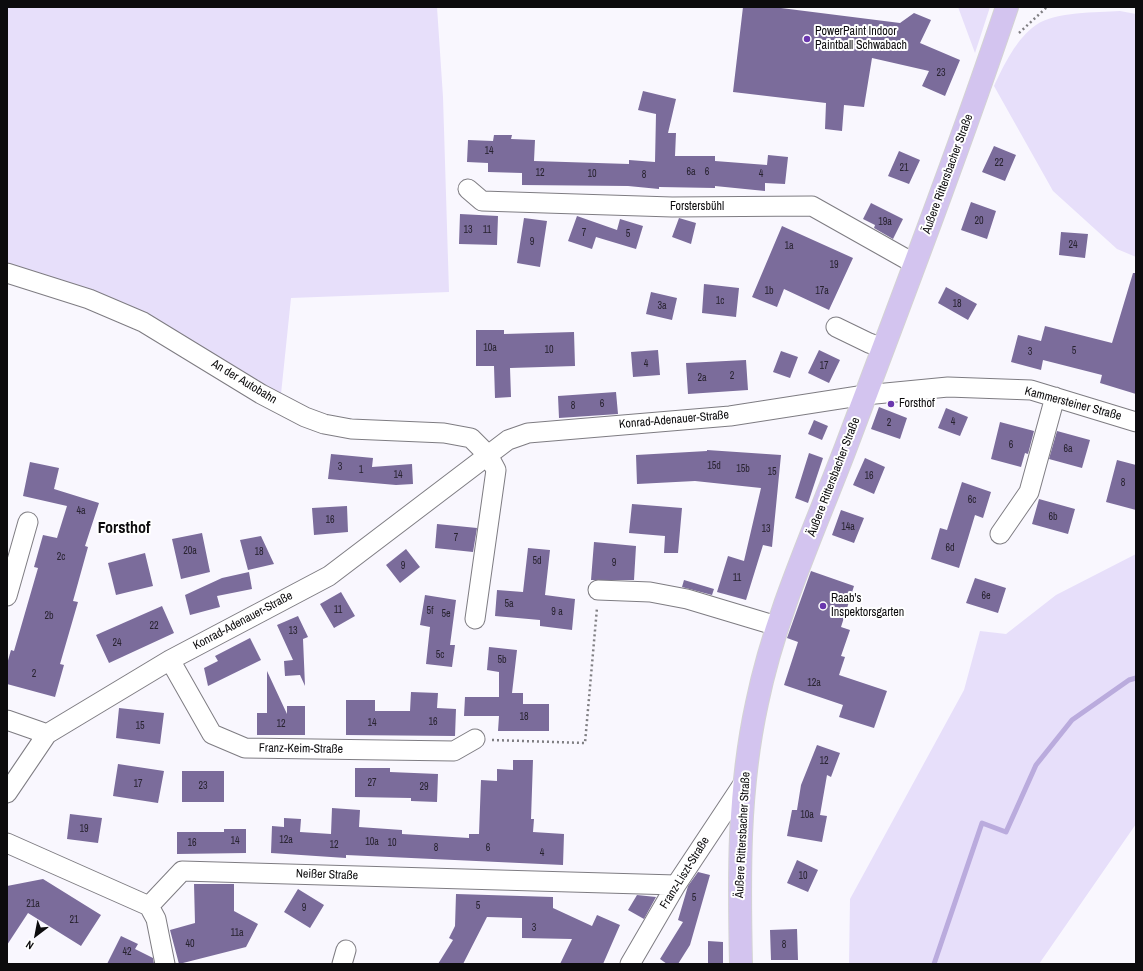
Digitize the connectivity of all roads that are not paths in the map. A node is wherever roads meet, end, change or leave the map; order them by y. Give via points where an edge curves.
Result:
1 (1007, 7) edge
2 (468, 189) dead end
3 (915, 264) junction
4 (7, 273) edge
5 (836, 327) dead end
6 (883, 348) junction
7 (865, 395) junction
8 (1055, 397) junction
9 (1136, 422) edge
10 (488, 455) junction
11 (28, 522) dead end
12 (1000, 534) dead end
13 (598, 590) road end
14 (7, 596) edge
15 (475, 619) dead end
16 (777, 626) junction
17 (170, 660) junction
18 (7, 720) edge
19 (47, 734) junction
20 (475, 739) road end
21 (743, 784) junction
22 (7, 793) edge
23 (7, 843) edge
24 (676, 885) junction
25 (148, 906) junction
26 (165, 964) edge
27 (630, 964) edge
28 (741, 964) edge

1 - 3 main road, Äußere Rittersbacher Straße
2 - 3 street, Forstersbühl via 482,201 672,207 812,206
3 - 6 main road, Äußere Rittersbacher Straße
4 - 10 street, An der Autobahn via 89,299 143,322 261,394 312,420 351,429 444,433 471,438
5 - 6 street
6 - 7 main road, Äußere Rittersbacher Straße
7 - 8 street, Kammersteiner Straße via 948,386 1031,390
7 - 10 street, Konrad-Adenauer-Straße via 730,416 528,433 508,440
7 - 16 main road, Äußere Rittersbacher Straße
8 - 9 street, Kammersteiner Straße
8 - 12 street via 1029,492
10 - 15 street via 496,470
10 - 17 street, Konrad-Adenauer-Straße via 329,576
11 - 14 street
13 - 16 street via 650,592
16 - 21 main road, Äußere Rittersbacher Straße via 757,703
17 - 19 street, Konrad-Adenauer-Straße
17 - 20 street, Franz-Keim-Straße via 212,734 245,748 454,751
18 - 19 street
19 - 22 street, Konrad-Adenauer-Straße
21 - 24 street, Franz-Liszt-Straße
21 - 28 main road, Äußere Rittersbacher Straße via 739,893
23 - 25 street
24 - 25 street, Neißer Straße via 182,871
24 - 27 street, Franz-Liszt-Straße
25 - 26 street via 156,919

